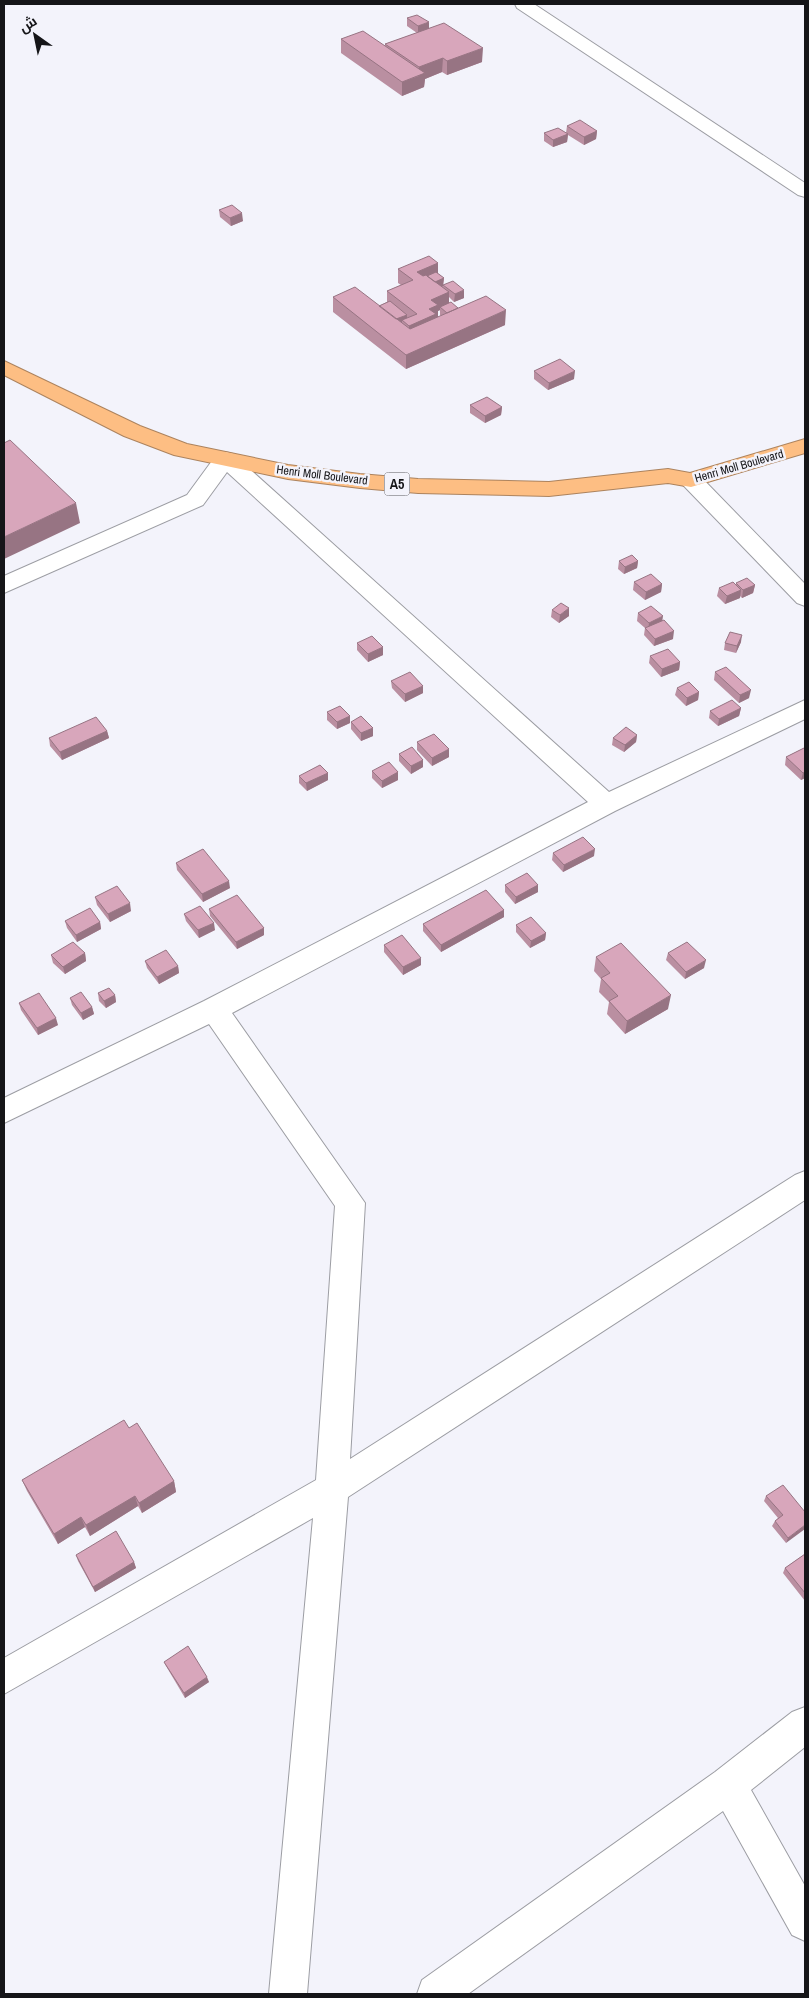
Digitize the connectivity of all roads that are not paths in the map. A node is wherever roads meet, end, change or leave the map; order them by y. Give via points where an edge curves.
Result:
1 (523, 4) edge
2 (805, 191) edge
3 (4, 367) edge
4 (805, 446) edge
5 (226, 459) junction
6 (691, 480) junction
7 (4, 585) edge
8 (805, 598) edge
9 (805, 709) edge
10 (606, 804) junction
11 (214, 1008) junction
12 (4, 1111) edge
13 (805, 1184) edge
14 (332, 1489) junction
15 (4, 1677) edge
16 (805, 1725) edge
17 (728, 1785) junction
18 (805, 1922) edge
19 (288, 1994) edge
20 (436, 1994) edge

1 - 2 street
3 - 5 highway, Henri Moll Boulevard / A5 via 132,431 182,450
4 - 6 highway, Henri Moll Boulevard / A5
5 - 6 highway, Henri Moll Boulevard / A5 via 288,472 418,486 549,489 668,476
5 - 7 street via 195,500
5 - 10 street
6 - 8 street
9 - 10 street
10 - 11 street
11 - 12 street
11 - 14 street via 350,1203
13 - 14 street
14 - 15 street
14 - 19 street
16 - 17 street
17 - 18 street
17 - 20 street

